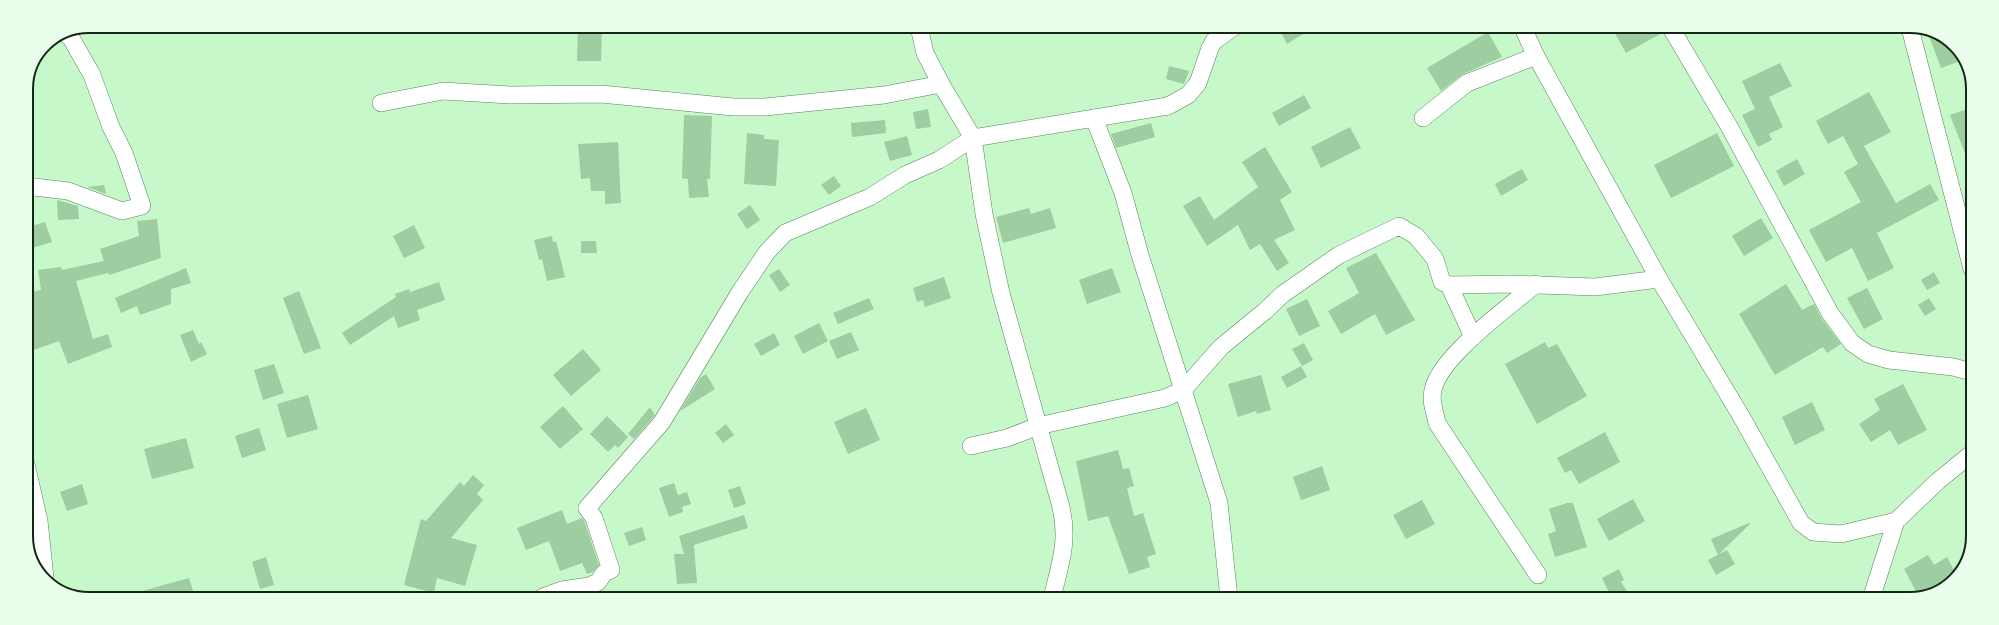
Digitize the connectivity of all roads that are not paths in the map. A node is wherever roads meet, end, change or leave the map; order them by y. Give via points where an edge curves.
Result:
1 (921, 33) edge
2 (1225, 33) edge
3 (1525, 33) edge
4 (1674, 33) edge
5 (1911, 33) edge
6 (69, 37) edge
7 (1536, 56) junction
8 (941, 84) junction
9 (381, 103) dead end
10 (1094, 118) junction
11 (1423, 118) dead end
12 (973, 138) junction
13 (33, 187) edge
14 (1966, 246) edge
15 (1659, 279) junction
16 (1536, 284) junction
17 (1449, 285) junction
18 (1473, 337) junction
19 (1966, 370) edge
20 (1183, 390) junction
21 (1038, 426) junction
22 (971, 446) dead end
23 (1966, 458) edge
24 (33, 495) edge
25 (1896, 521) junction
26 (44, 569) edge
27 (1538, 576) dead end
28 (557, 592) edge
29 (1053, 592) edge
30 (1227, 592) edge
31 (1873, 592) edge

1 - 8 street via 926,53
2 - 10 street via 1214,41 1198,83 1188,95 1168,106
3 - 7 street
4 - 19 street via 1730,128 1830,312 1852,343 1868,354 1889,360
5 - 14 street
6 - 13 street via 92,75 111,127 124,153 142,206 122,212 68,191
7 - 11 street via 1467,83
7 - 15 street
8 - 9 street via 884,95 765,107 733,107 601,94 510,95 443,91
8 - 12 street
10 - 12 street
10 - 20 street via 1123,193
12 - 21 street via 984,214 1001,293
12 - 28 street via 939,160 905,174 870,197 785,233 767,252 662,422 587,508 594,518 611,570 604,573 598,582 589,586
15 - 16 street via 1595,287
15 - 25 street via 1802,523 1812,532 1841,534
16 - 17 street
16 - 18 street
17 - 18 street
17 - 20 street via 1442,282 1435,259 1416,236 1399,226 1339,255 1283,294 1221,347
18 - 27 street via 1444,367 1432,390 1432,406 1438,423
20 - 21 street via 1165,398
20 - 30 street via 1219,503
21 - 22 street via 1007,438
21 - 29 street via 1065,525 1065,538
23 - 25 street
24 - 26 street via 39,521
25 - 31 street

